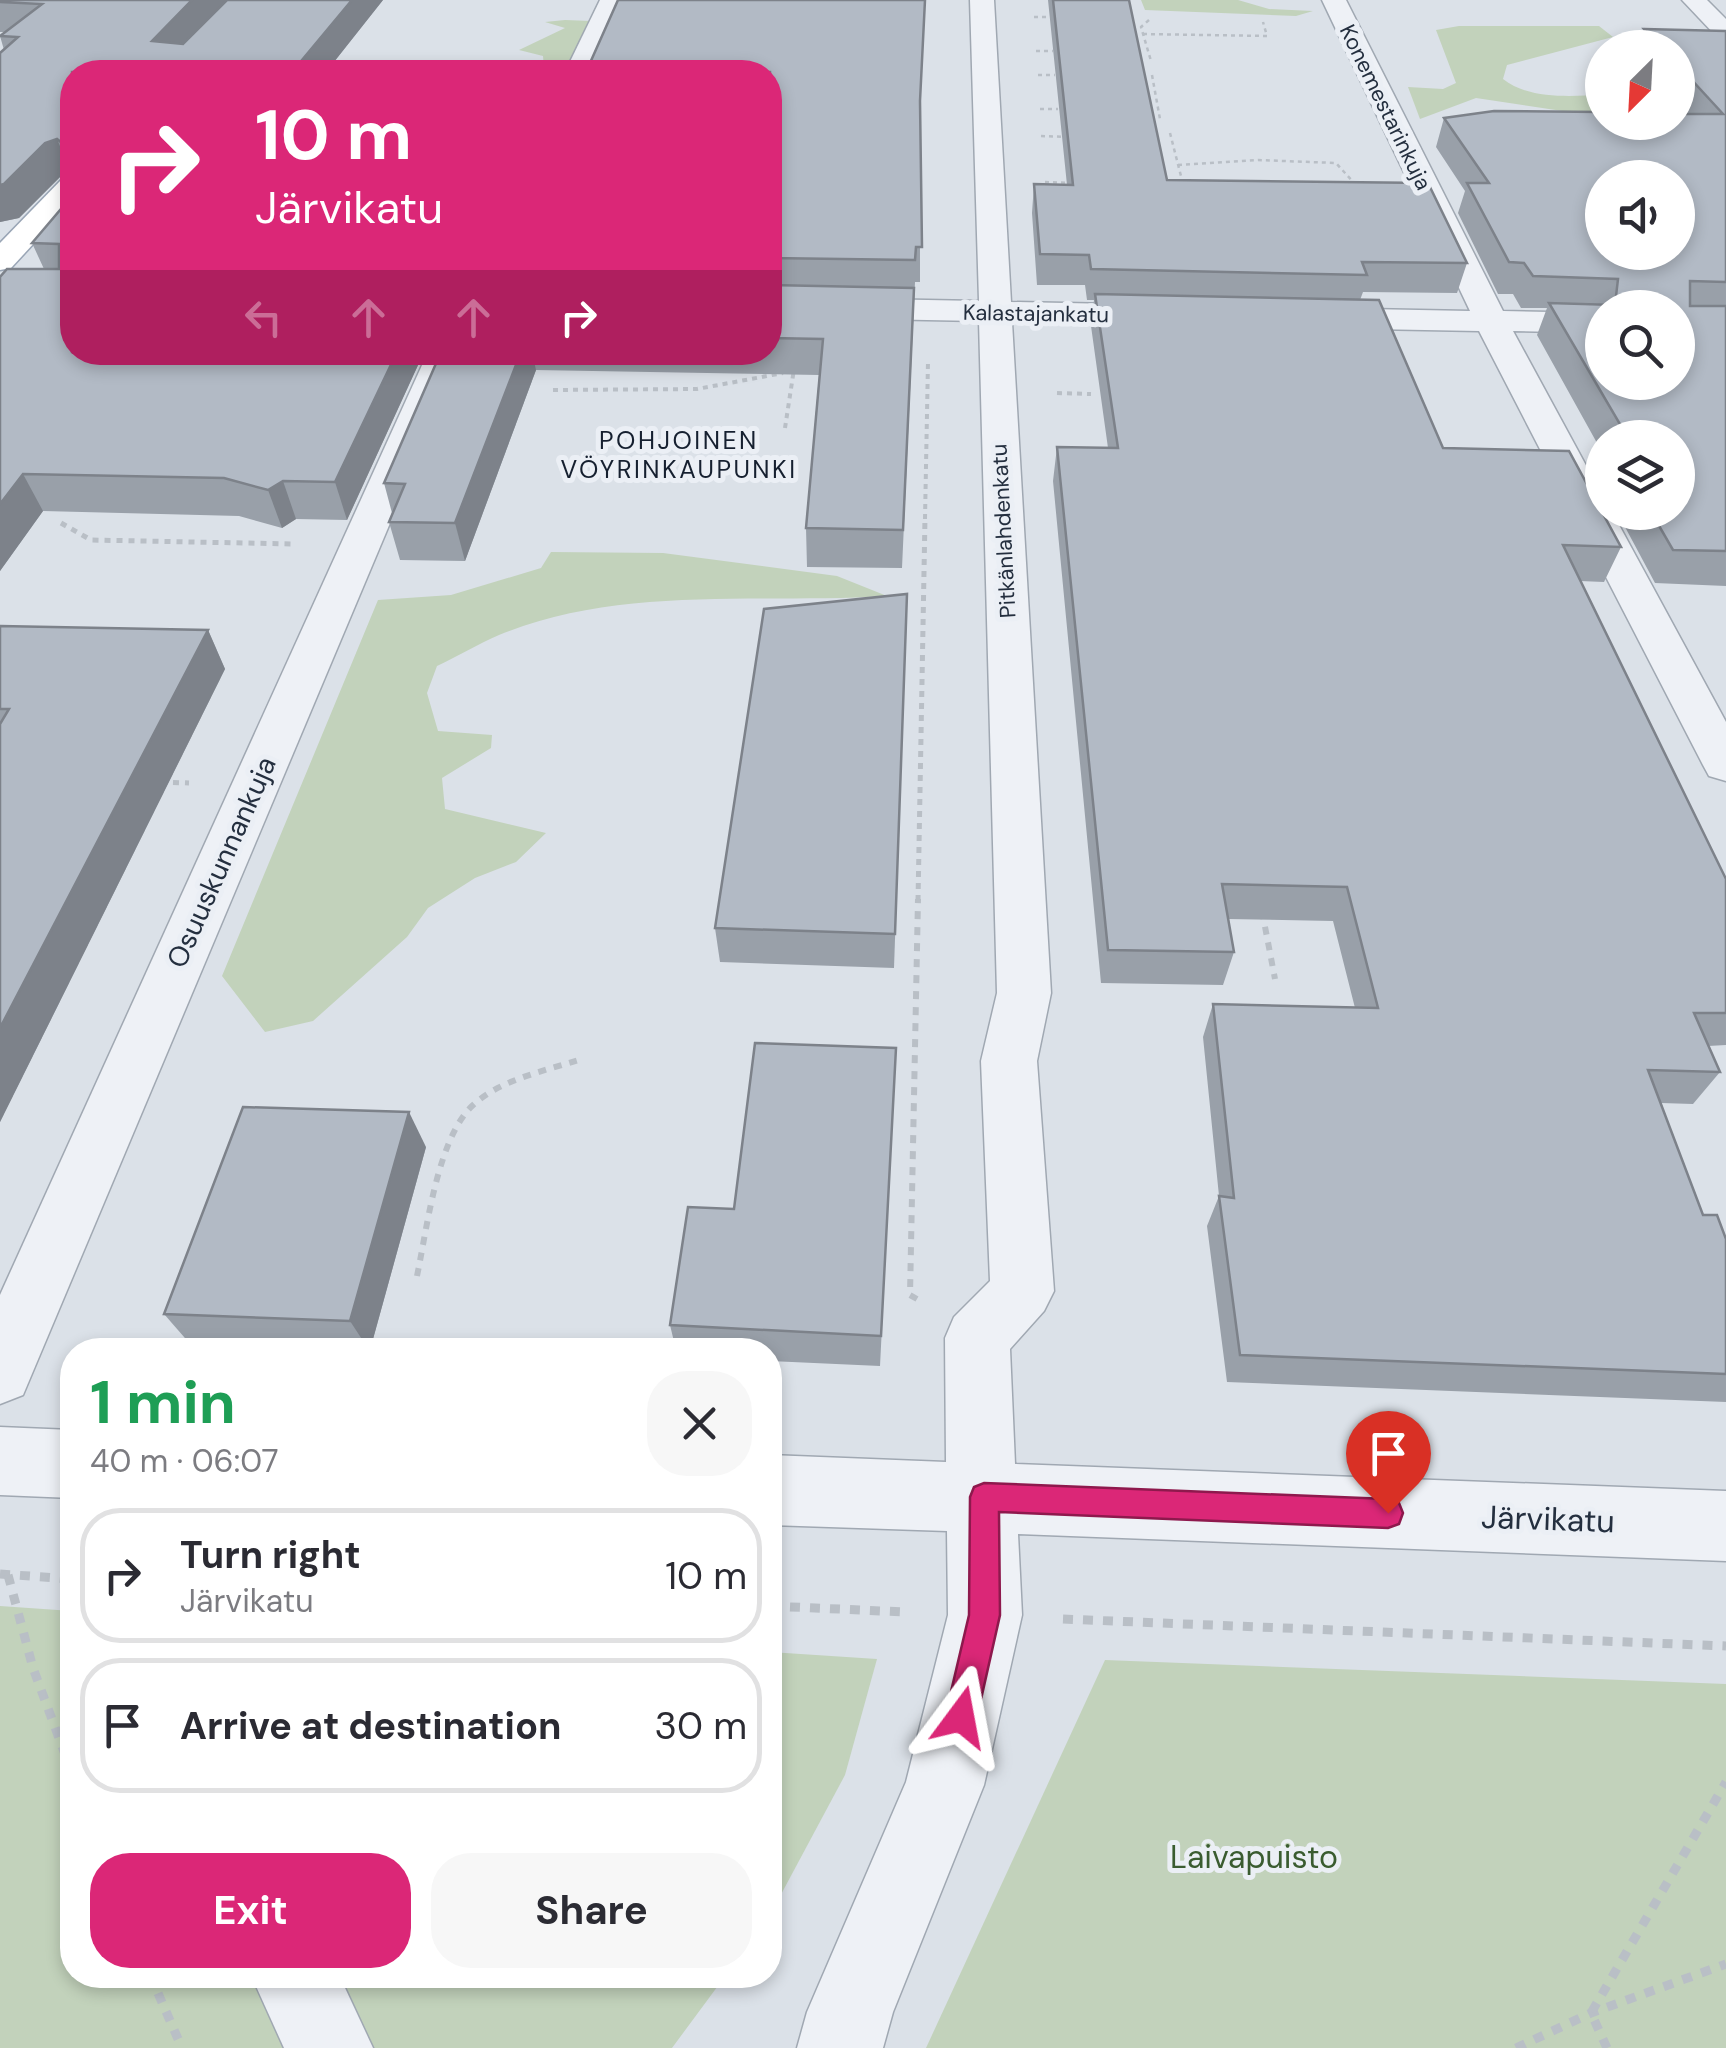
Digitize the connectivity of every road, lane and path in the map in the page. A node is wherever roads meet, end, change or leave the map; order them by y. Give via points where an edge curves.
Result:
1 (612, 0) edge
2 (982, 0) edge
3 (1334, 0) edge
4 (1694, 0) edge
5 (1149, 20) dead end
6 (1263, 22) dead end
7 (1726, 32) edge
8 (1143, 34) junction
9 (583, 60) edge
10 (1151, 61) dead end
11 (1152, 75) dead end
12 (1160, 118) dead end
13 (1170, 133) dead end
14 (1178, 164) junction
15 (1355, 184) edge
16 (1184, 186) edge
17 (60, 198) edge
18 (0, 261) edge
19 (782, 307) edge
20 (930, 310) junction
21 (993, 312) junction
22 (1191, 316) edge
23 (1280, 318) edge
24 (1491, 321) junction
25 (1585, 323) edge
26 (794, 352) edge
27 (439, 365) edge
28 (794, 370) junction
29 (553, 390) dead end
30 (1054, 393) dead end
31 (1092, 394) dead end
32 (785, 428) dead end
33 (60, 523) edge
34 (361, 544) junction
35 (1726, 766) edge
36 (157, 782) edge
37 (255, 784) junction
38 (1262, 907) edge
39 (1274, 979) dead end
40 (579, 1060) dead end
41 (417, 1276) dead end
42 (977, 1338) junction
43 (0, 1373) edge
44 (0, 1460) edge
45 (60, 1463) edge
46 (782, 1490) edge
47 (984, 1497) junction
48 (1726, 1526) edge
49 (4, 1575) edge
50 (60, 1578) edge
51 (782, 1607) edge
52 (984, 1615) junction
53 (1726, 1646) edge
54 (60, 1740) edge
55 (1726, 1782) edge
56 (1726, 1964) edge
57 (156, 1988) edge
58 (299, 1988) edge
59 (1591, 2013) junction
60 (182, 2048) edge
61 (330, 2048) edge
62 (840, 2048) edge
63 (1516, 2048) edge
64 (1606, 2048) edge

1 - 9 street
2 - 21 street, Pitkänlahdenkatu
3 - 24 street, Konemestarinkuja
4 - 7 street
5 - 8 path
6 - 8 path via 1267,36
8 - 10 path
11 - 12 path
13 - 14 path
14 - 15 path via 1336,163
14 - 16 path
17 - 18 main road
19 - 20 street, Kalastajankatu
20 - 21 street, Kalastajankatu
20 - 42 path via 910,1294
21 - 22 street, Kalastajankatu
21 - 42 street, Pitkänlahdenkatu via 1024,994 1008,1061 1022,1291
23 - 24 street
24 - 25 street
24 - 35 street, Konemestarinkuja
26 - 28 path
27 - 34 street, Osuuskunnankuja
28 - 29 path via 733,388 660,394
28 - 32 path
30 - 31 path
33 - 34 path via 92,540
34 - 37 street, Osuuskunnankuja
36 - 37 path
37 - 43 street, Osuuskunnankuja
38 - 39 path
40 - 41 path via 514,1080 469,1108 444,1159
42 - 47 street
44 - 45 street
46 - 47 street, Järvikatu
47 - 48 street, Järvikatu
47 - 52 street
49 - 50 path
49 - 54 path
51 - 52 path
52 - 53 path
52 - 62 street via 946,1784
55 - 59 path
56 - 59 path
57 - 60 path
58 - 61 street
59 - 63 path
59 - 64 path

